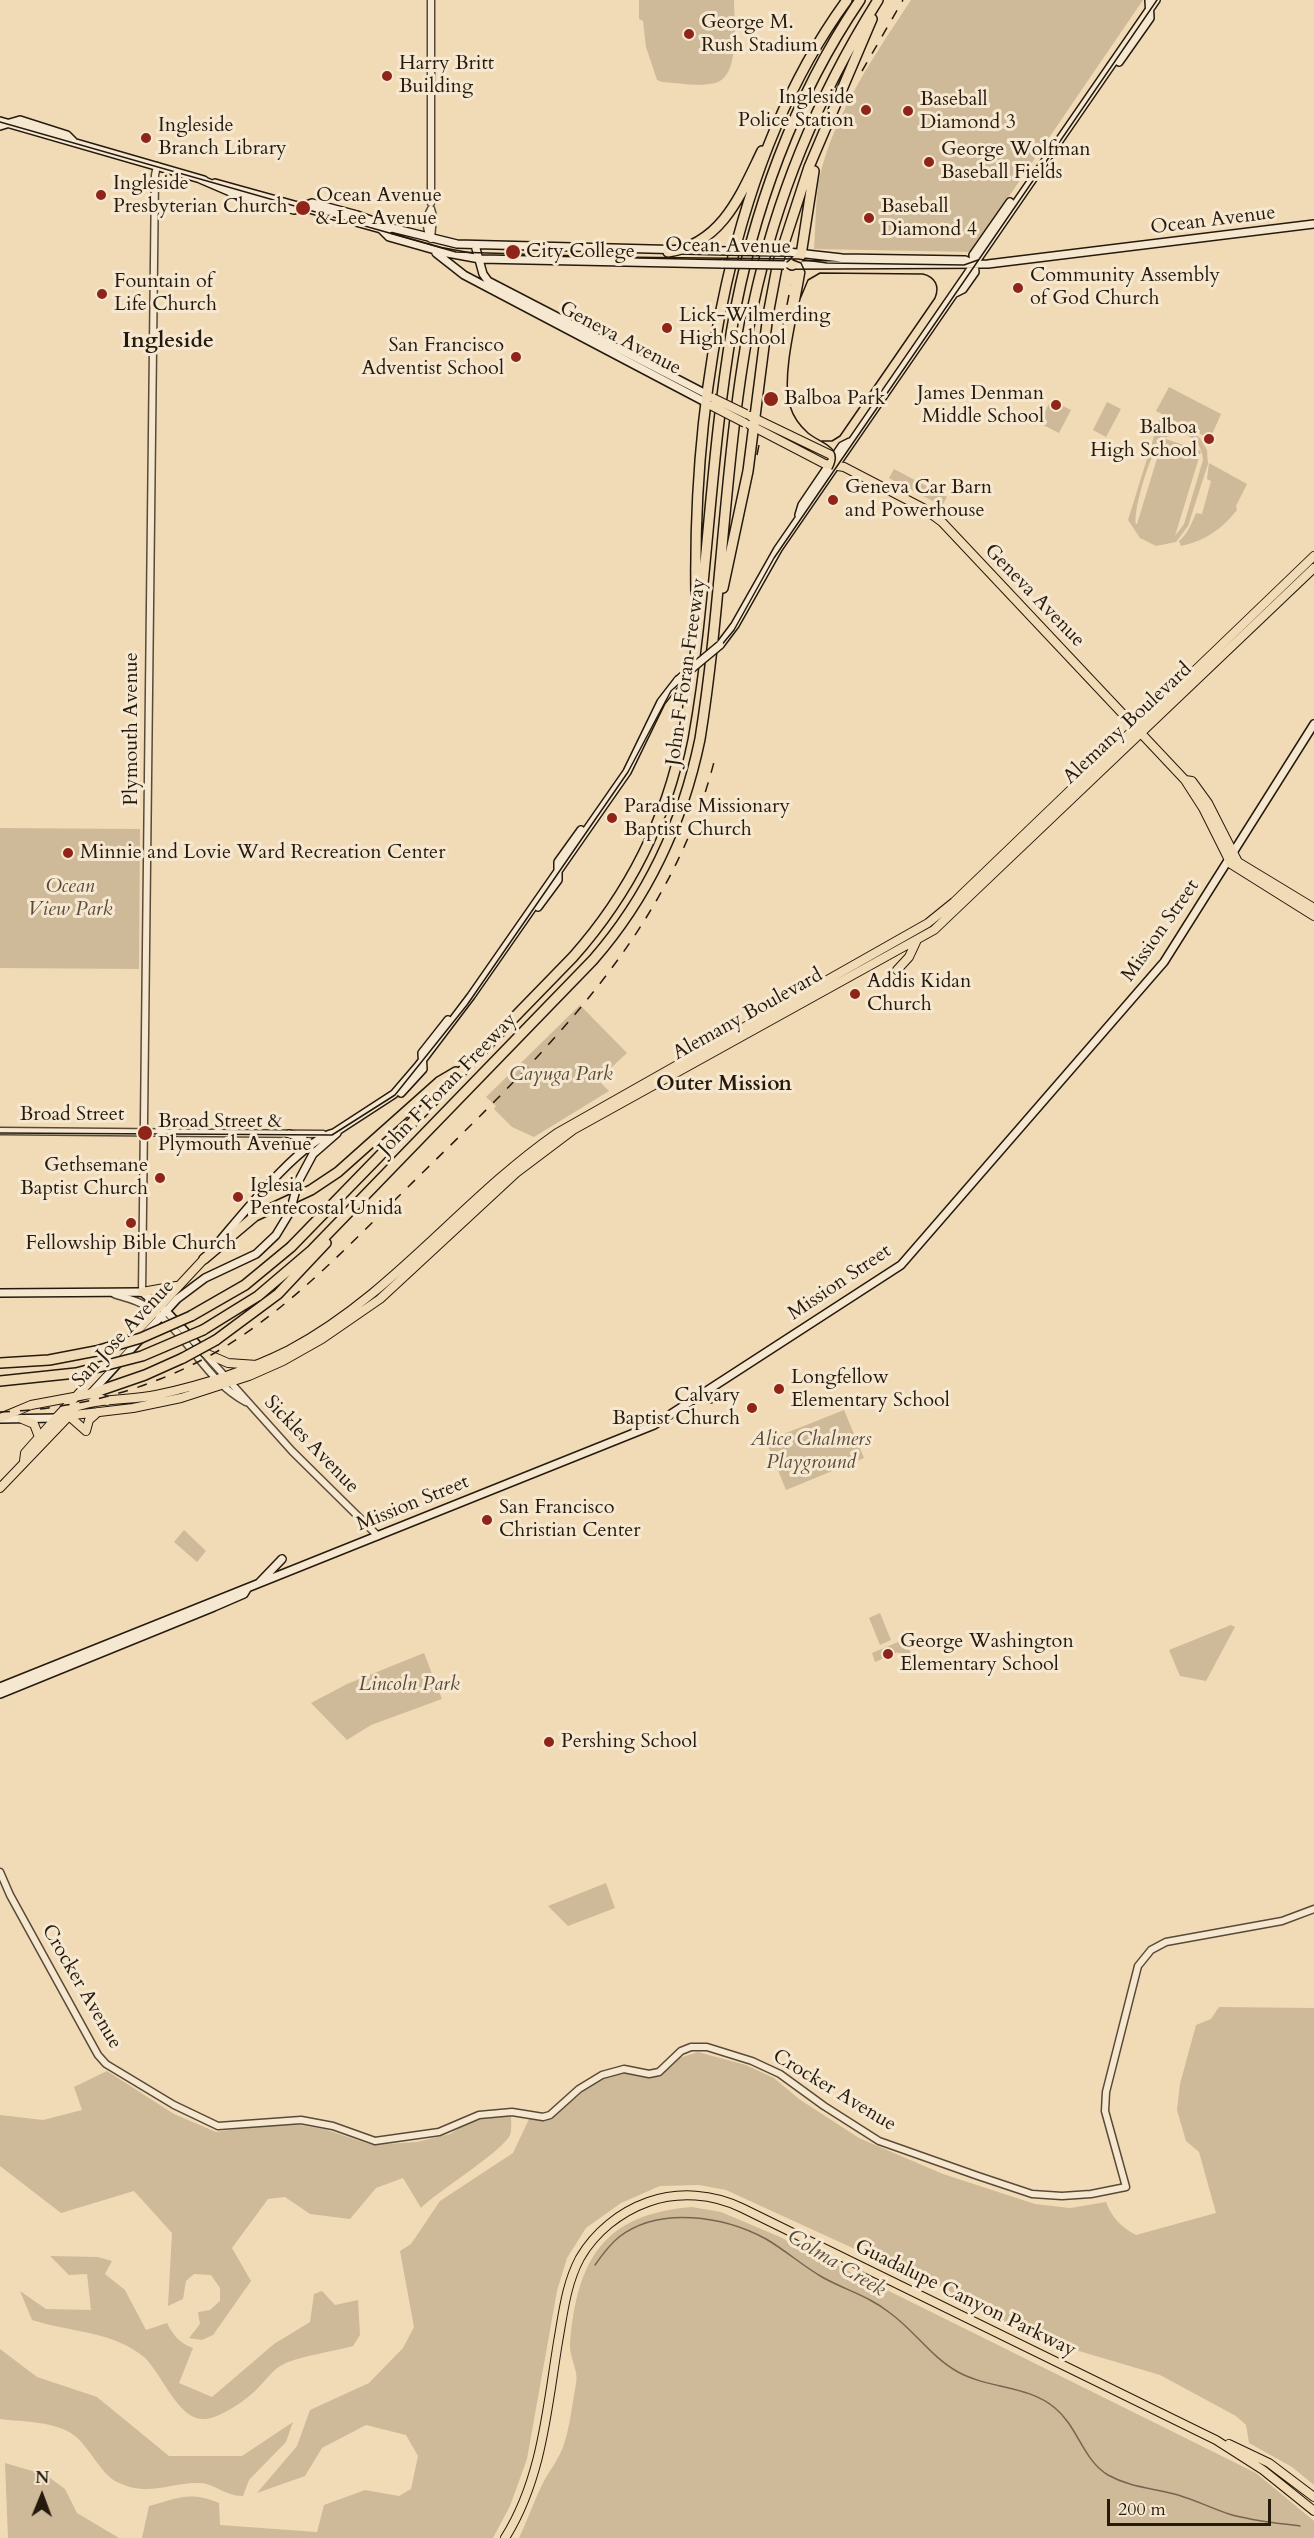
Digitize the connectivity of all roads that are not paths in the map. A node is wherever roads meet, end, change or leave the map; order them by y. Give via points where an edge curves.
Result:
1 (431, 0) edge
2 (847, 0) edge
3 (860, 0) edge
4 (879, 0) edge
5 (1149, 0) edge
6 (1156, 0) edge
7 (1149, 10) junction
8 (847, 78) junction
9 (785, 110) junction
10 (0, 121) edge
11 (9, 123) junction
12 (0, 126) edge
13 (157, 166) junction
14 (431, 203) dead end
15 (302, 207) junction
16 (1314, 224) edge
17 (392, 228) junction
18 (381, 230) junction
19 (431, 244) junction
20 (475, 245) junction
21 (668, 252) junction
22 (801, 253) junction
23 (480, 259) junction
24 (973, 264) junction
25 (788, 265) junction
26 (710, 400) junction
27 (750, 420) junction
28 (834, 462) junction
29 (1314, 556) edge
30 (1314, 568) edge
31 (696, 632) junction
32 (713, 633) junction
33 (1314, 724) edge
34 (1139, 731) junction
35 (1230, 857) junction
36 (1314, 908) edge
37 (1314, 916) edge
38 (916, 942) junction
39 (897, 970) dead end
40 (466, 1067) junction
41 (0, 1131) edge
42 (338, 1131) junction
43 (145, 1132) junction
44 (289, 1134) junction
45 (323, 1134) junction
46 (301, 1153) junction
47 (312, 1154) junction
48 (362, 1199) junction
49 (204, 1259) junction
50 (177, 1285) junction
51 (142, 1292) junction
52 (0, 1293) edge
53 (114, 1294) junction
54 (159, 1305) junction
55 (152, 1311) junction
56 (167, 1311) junction
57 (160, 1318) junction
58 (304, 1349) junction
59 (205, 1353) junction
60 (295, 1363) dead end
61 (0, 1364) edge
62 (258, 1365) junction
63 (0, 1381) edge
64 (224, 1381) junction
65 (90, 1394) junction
66 (699, 1395) junction
67 (724, 1395) dead end
68 (73, 1398) junction
69 (113, 1402) junction
70 (80, 1406) junction
71 (98, 1412) junction
72 (69, 1416) junction
73 (0, 1418) edge
74 (56, 1418) junction
75 (22, 1419) junction
76 (39, 1437) junction
77 (24, 1461) junction
78 (0, 1488) edge
79 (378, 1536) junction
80 (282, 1575) junction
81 (257, 1586) junction
82 (247, 1589) junction
83 (0, 1687) edge
84 (0, 1694) edge
85 (0, 1872) edge
86 (1314, 1909) edge
87 (1216, 2440) junction
88 (1314, 2497) edge
89 (1314, 2511) edge
90 (505, 2538) edge

1 - 14 street
2 - 9 highway via 814,51
3 - 31 highway, John F Foran Freeway via 794,123 749,252 727,362
4 - 8 highway
4 - 32 highway, John F Foran Freeway via 812,123 765,257 744,362
5 - 7 main road
6 - 7 main road, San Jose Avenue
7 - 24 main road, San Jose Avenue via 1021,194 1013,198 973,255
8 - 22 highway via 811,180
8 - 27 highway via 809,167 783,244
9 - 21 highway via 728,217 699,241
9 - 26 highway via 758,178 729,270
10 - 11 main road, Ocean Avenue
11 - 12 main road, Ocean Avenue
11 - 13 main road, Ocean Avenue via 20,120 67,135 73,141
13 - 15 main road, Ocean Avenue
13 - 43 street, Plymouth Avenue
15 - 17 main road, Ocean Avenue via 312,203
15 - 18 main road, Ocean Avenue
16 - 24 main road, Ocean Avenue via 1088,254
17 - 18 main road, Ocean Avenue
17 - 19 main road, Ocean Avenue
18 - 19 main road, Ocean Avenue via 389,237
19 - 20 main road, Ocean Avenue
19 - 23 main road, Ocean Avenue
19 - 26 main road, Geneva Avenue via 464,275
20 - 21 main road, Ocean Avenue
20 - 23 main road, Geneva Avenue
21 - 22 main road, Ocean Avenue, bridge
22 - 24 main road, Ocean Avenue via 842,258 965,260
22 - 25 highway
23 - 25 main road, Ocean Avenue, bridge
23 - 26 main road, Geneva Avenue via 488,281
24 - 25 main road, Ocean Avenue
24 - 28 main road, San Jose Avenue
26 - 27 main road, Geneva Avenue, bridge
26 - 31 highway via 699,483
27 - 28 main road, Geneva Avenue
27 - 32 highway via 746,478
28 - 34 main road, Geneva Avenue via 923,508 942,522
28 - 42 main road, San Jose Avenue, bridge via 769,563 735,625 720,645 678,680 661,702 631,765 465,1004 394,1094
29 - 34 main road, Alemany Boulevard
30 - 34 main road, Alemany Boulevard
31 - 40 highway, John F Foran Freeway via 678,761 641,861 588,940
32 - 48 highway, John F Foran Freeway via 702,728 689,785 669,841 636,903 585,969
33 - 35 main road, Mission Street
34 - 35 main road, Geneva Avenue via 1185,780
34 - 38 main road, Alemany Boulevard via 959,908
34 - 62 main road, Alemany Boulevard via 928,923 556,1132 508,1170 372,1295 323,1330
35 - 36 main road, Geneva Avenue
35 - 37 main road, Geneva Avenue via 1240,872
35 - 66 main road, Mission Street via 1164,962 901,1265
38 - 39 main road
38 - 58 main road, Alemany Boulevard via 573,1130 516,1173 400,1282 355,1318
40 - 49 highway via 439,1082 330,1178 255,1216
40 - 61 highway, John F Foran Freeway, bridge via 287,1251 250,1281 191,1316 141,1338 49,1360
41 - 43 street, Broad Street
42 - 45 main road, San Jose Avenue
42 - 47 main road, San Jose Avenue
43 - 44 street, Broad Street
43 - 51 street, Plymouth Avenue
44 - 45 street, Broad Street
44 - 46 main road via 303,1138 305,1147
45 - 46 main road, San Jose Avenue
45 - 47 main road
46 - 49 main road, San Jose Avenue
47 - 56 main road, San Jose Avenue, bridge via 298,1182 290,1212 276,1234 256,1254 205,1278
48 - 63 highway, John F Foran Freeway, bridge via 277,1281 203,1330 142,1356 76,1373
48 - 65 highway, bridge via 297,1276 257,1311 183,1358
49 - 50 main road, San Jose Avenue
50 - 51 main road
50 - 54 main road, San Jose Avenue
51 - 53 main road
51 - 54 main road, Sickles Avenue
52 - 53 main road
53 - 55 street, Sickles Avenue via 138,1301
54 - 55 main road, San Jose Avenue
54 - 56 main road, Sickles Avenue
55 - 57 street, Sickles Avenue
55 - 68 main road, San Jose Avenue
56 - 57 main road, San Jose Avenue
56 - 59 main road, Sickles Avenue
57 - 64 street, Sickles Avenue
57 - 65 main road, San Jose Avenue
58 - 60 main road
58 - 64 main road, Alemany Boulevard via 272,1366
59 - 62 main road via 228,1363
59 - 64 street, Sickles Avenue
62 - 64 main road, Alemany Boulevard
64 - 69 main road, Alemany Boulevard
64 - 71 main road, Alemany Boulevard via 145,1406
64 - 79 street, Sickles Avenue
65 - 68 main road
65 - 69 main road
65 - 70 main road, San Jose Avenue
66 - 67 main road via 710,1399
66 - 79 main road, Mission Street via 654,1425
68 - 73 main road via 31,1405
68 - 74 main road, San Jose Avenue
69 - 70 main road, Alemany Boulevard
70 - 72 main road, San Jose Avenue
70 - 74 main road
71 - 72 main road, Alemany Boulevard
71 - 72 main road via 90,1418 86,1431
72 - 74 main road, Alemany Boulevard
72 - 77 main road, San Jose Avenue
73 - 75 main road, Alemany Boulevard
74 - 75 main road, Alemany Boulevard
74 - 76 main road, San Jose Avenue
75 - 76 main road via 34,1424
76 - 77 main road, San Jose Avenue via 25,1453
77 - 78 main road, San Jose Avenue
79 - 80 main road, Mission Street
80 - 81 main road, Mission Street
80 - 81 main road via 282,1559
81 - 82 main road, Mission Street
82 - 83 main road, Mission Street
82 - 84 main road, Mission Street via 214,1607
85 - 86 street, Crocker Avenue via 98,2055 106,2064 174,2105 218,2126 301,2120 333,2126 372,2141 421,2137 479,2115 550,2115 602,2075 624,2070 659,2072 681,2051 707,2047 780,2074 879,2141 1032,2194 1062,2196 1126,2187 1105,2111 1106,2092 1138,1966 1151,1950 1166,1942 1282,1921
87 - 88 main road, Guadalupe Canyon Parkway via 1264,2459
87 - 89 main road, Guadalupe Canyon Parkway via 1263,2470
87 - 90 main road, Guadalupe Canyon Parkway via 736,2205 707,2197 672,2196 642,2204 616,2218 593,2239 577,2264 567,2293 535,2471

